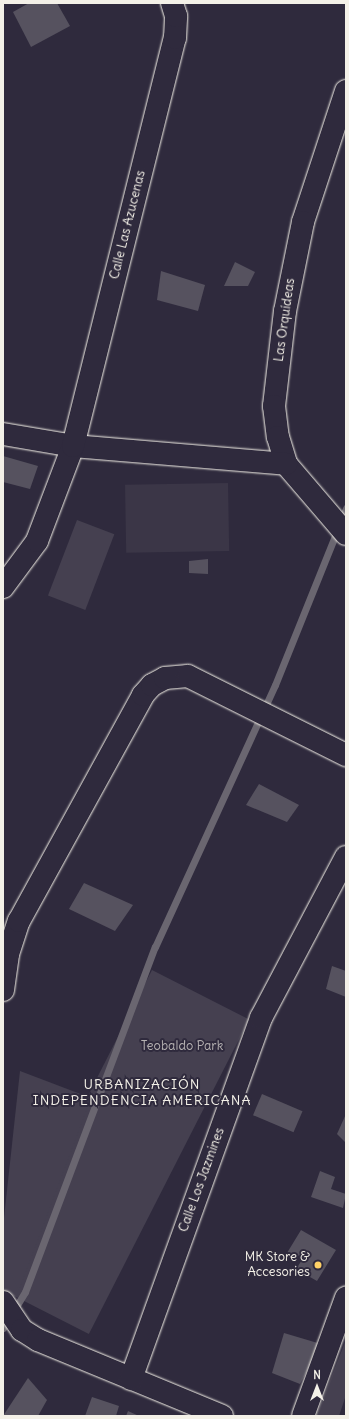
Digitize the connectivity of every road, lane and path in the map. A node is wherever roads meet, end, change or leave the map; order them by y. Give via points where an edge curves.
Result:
1 (172, 3) edge
2 (346, 92) edge
3 (3, 434) edge
4 (73, 446) junction
5 (286, 464) junction
6 (346, 534) edge
7 (3, 587) edge
8 (346, 755) edge
9 (346, 857) edge
10 (3, 990) edge
11 (346, 1298) edge
12 (3, 1302) edge
13 (131, 1379) junction
14 (222, 1416) edge
15 (303, 1416) edge

1 - 4 street, Calle Las Azucenas via 176,16 175,38
2 - 5 street, Las Orquídeas via 302,222 285,311 274,406 278,437
3 - 4 street
4 - 5 street
4 - 7 street, Calle Las Azucenas via 37,541
5 - 6 street, Las Orquídeas via 318,498
8 - 10 street via 246,702 188,676 166,678 143,695 19,921 8,954
9 - 13 street, Calle Los Jazmines via 261,1018
11 - 15 street
12 - 13 street via 22,1330 38,1340
13 - 14 street

